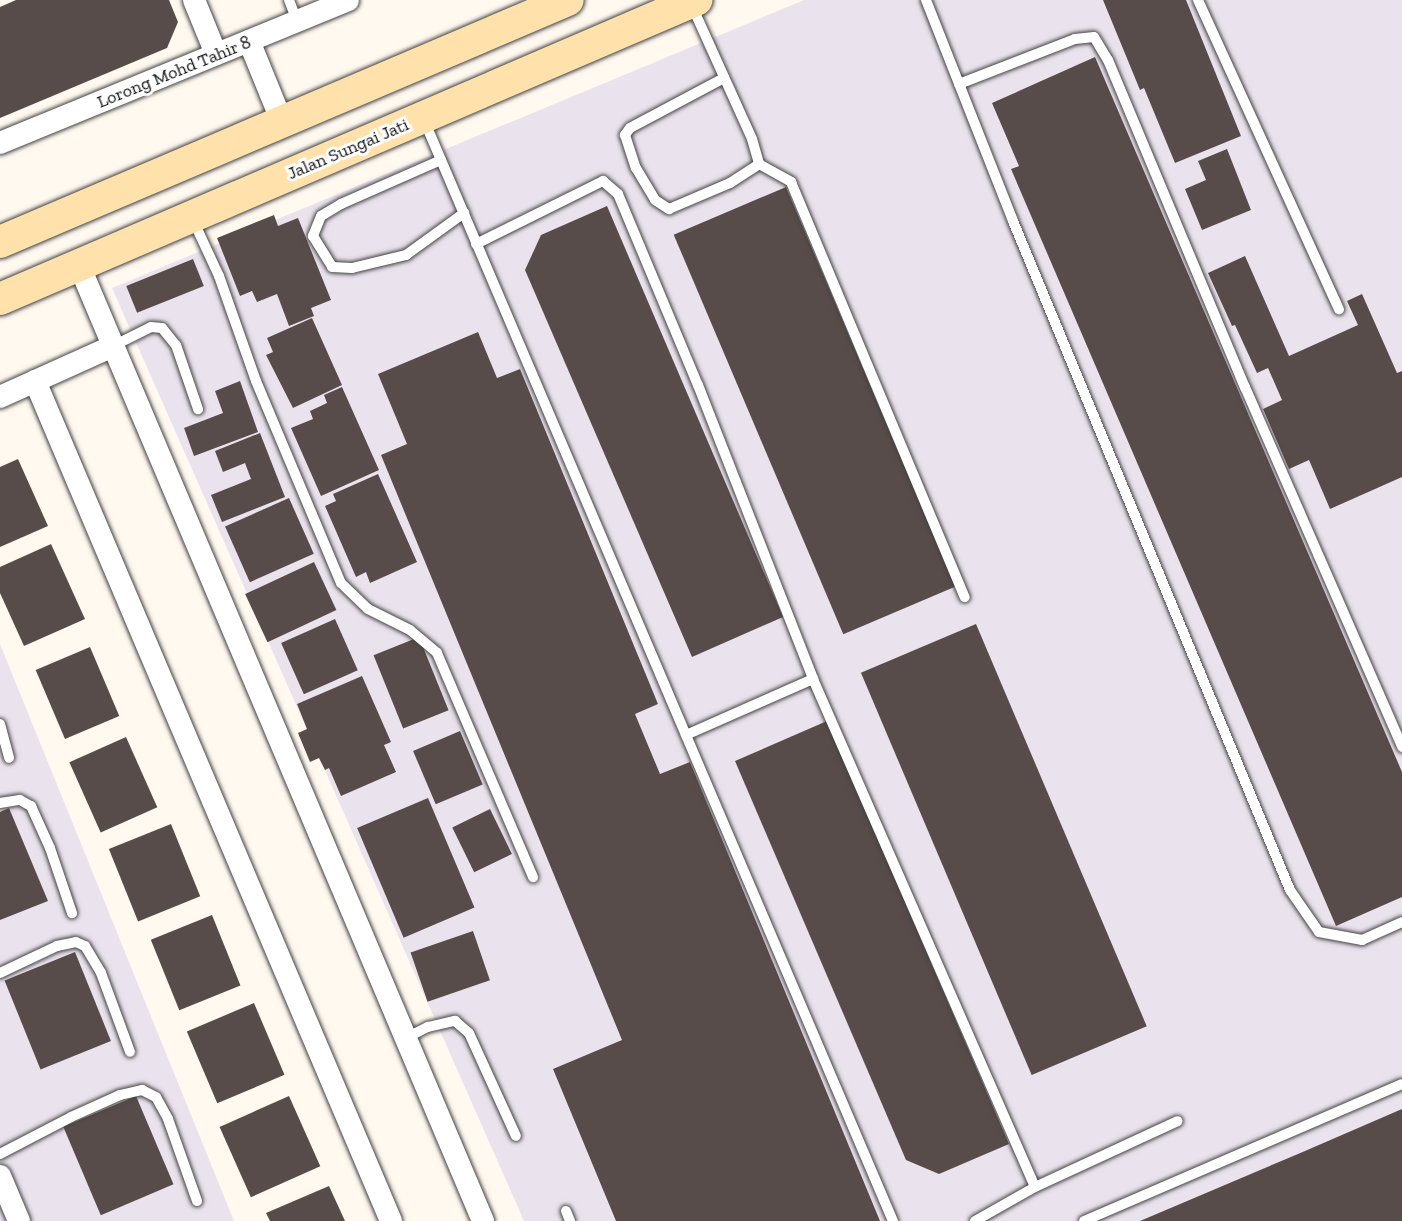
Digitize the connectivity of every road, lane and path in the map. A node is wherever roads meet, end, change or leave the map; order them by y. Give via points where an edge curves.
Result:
1 (194, 0) edge
2 (348, 0) edge
3 (568, 0) edge
4 (927, 0) edge
5 (1198, 0) edge
6 (693, 1) edge
7 (293, 10) edge
8 (519, 10) edge
9 (249, 41) junction
10 (216, 54) junction
11 (724, 78) junction
12 (959, 84) junction
13 (423, 117) junction
14 (282, 122) junction
15 (0, 143) edge
16 (441, 160) junction
17 (759, 164) junction
18 (464, 213) junction
19 (192, 217) junction
20 (0, 242) edge
21 (476, 244) junction
22 (79, 265) junction
23 (0, 299) edge
24 (1339, 309) dead end
25 (112, 346) junction
26 (35, 381) junction
27 (0, 397) edge
28 (198, 409) dead end
29 (965, 597) dead end
30 (813, 679) junction
31 (0, 724) edge
32 (686, 735) junction
33 (1402, 747) edge
34 (9, 758) dead end
35 (0, 803) edge
36 (533, 877) dead end
37 (72, 913) dead end
38 (1402, 922) edge
39 (0, 973) edge
40 (406, 1038) junction
41 (130, 1052) dead end
42 (1402, 1084) edge
43 (1178, 1121) dead end
44 (516, 1136) dead end
45 (0, 1155) edge
46 (0, 1176) edge
47 (1035, 1187) junction
48 (196, 1201) dead end
49 (19, 1221) edge
50 (391, 1221) edge
51 (483, 1221) edge
52 (893, 1221) edge
53 (975, 1221) edge
54 (1084, 1221) edge

1 - 10 street
2 - 7 street, Lorong Mohd Tahir 8
3 - 8 main road
4 - 12 lane
5 - 24 lane
6 - 11 lane
6 - 13 main road, Jalan Sungai Jati
7 - 9 street, Lorong Mohd Tahir 8
8 - 14 main road
9 - 10 street, Lorong Mohd Tahir 8
9 - 14 street
10 - 15 street, Lorong Mohd Tahir 8
11 - 17 lane
11 - 17 lane via 630,128 625,135 636,168 655,200 669,209 730,183
12 - 33 lane via 1075,39 1094,37 1108,60
12 - 38 lane via 1290,890 1319,932 1362,940
13 - 16 lane
13 - 19 main road, Jalan Sungai Jati
14 - 20 main road
16 - 18 lane
16 - 18 lane via 341,204 321,216 313,236 332,267 352,268 406,255
17 - 29 lane via 791,182
18 - 21 lane
19 - 22 main road, Jalan Sungai Jati
19 - 36 lane via 341,583 368,609 410,630 437,653
21 - 30 lane via 603,181 618,194
21 - 32 lane
22 - 23 main road, Jalan Sungai Jati
22 - 25 street
25 - 26 street
25 - 28 lane via 150,327 162,328 176,345
25 - 40 street
26 - 27 street
26 - 50 street
30 - 32 lane
30 - 47 lane
31 - 34 lane
32 - 52 lane
35 - 37 lane via 20,800 31,806
39 - 41 lane via 57,946 76,942 85,945
40 - 44 lane via 428,1027 455,1021 469,1033
40 - 51 street
42 - 54 lane
43 - 47 lane
45 - 48 lane via 71,1117 120,1095 142,1090 156,1097 168,1119
46 - 49 street
47 - 53 lane

